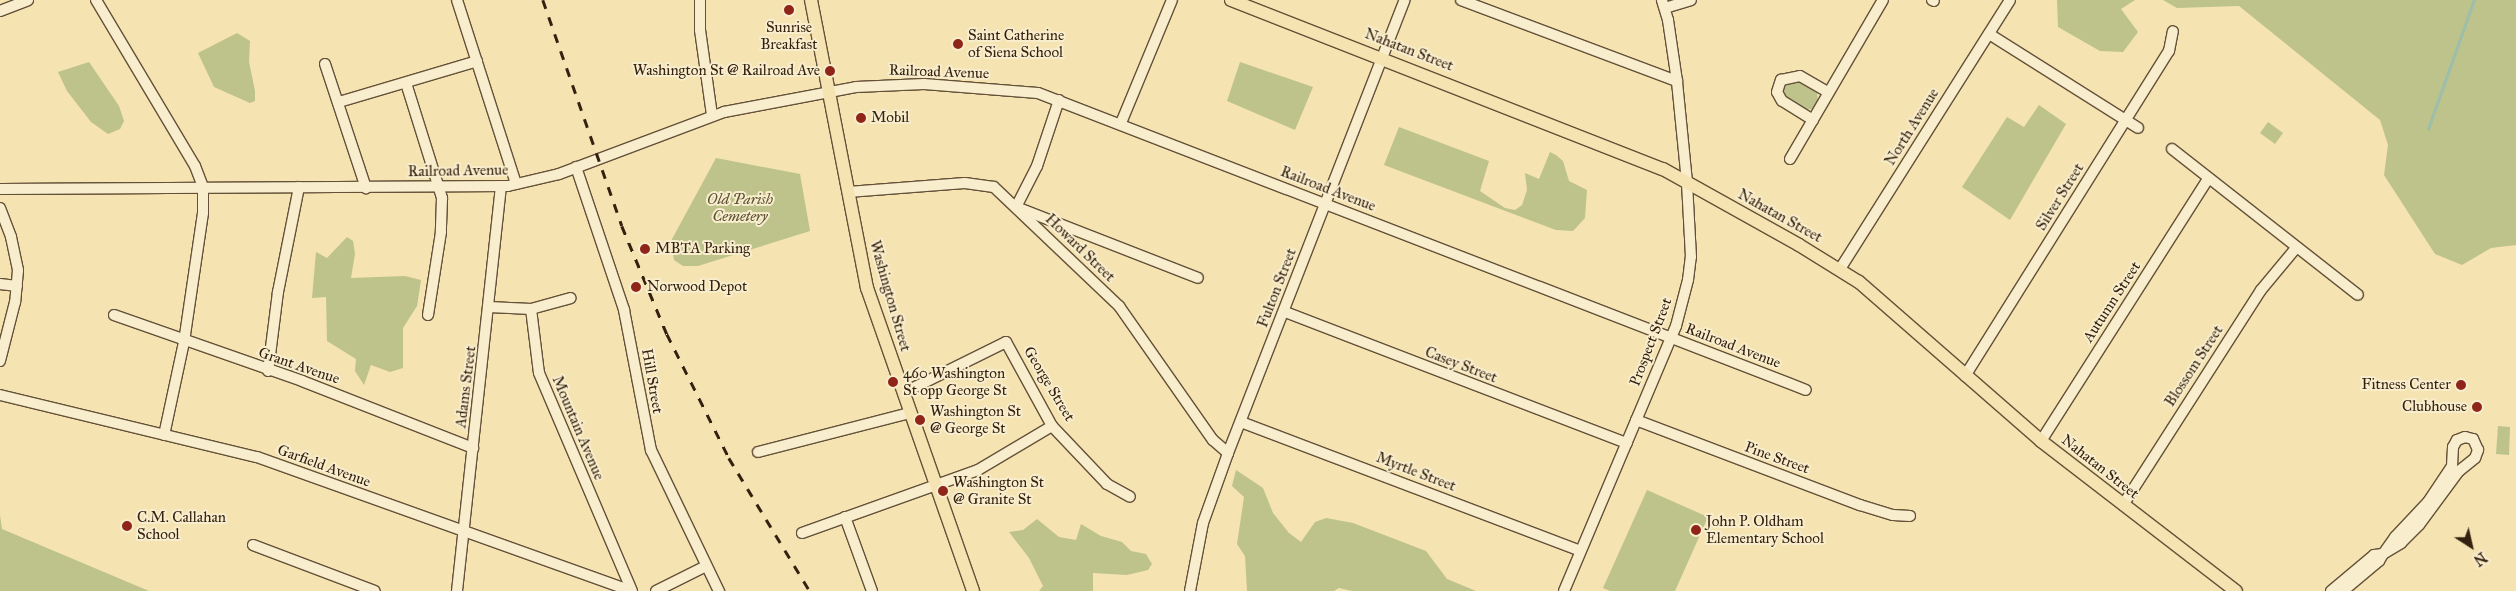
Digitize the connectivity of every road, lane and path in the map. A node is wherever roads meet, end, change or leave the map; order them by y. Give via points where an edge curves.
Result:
1 (28, 0) edge
2 (96, 0) edge
3 (458, 0) edge
4 (700, 0) edge
5 (811, 0) edge
6 (1172, 0) edge
7 (1231, 0) edge
8 (1405, 0) edge
9 (1461, 0) edge
10 (1691, 0) edge
11 (1883, 0) edge
12 (2010, 0) edge
13 (1663, 4) edge
14 (0, 11) edge
15 (2173, 31) dead end
16 (1989, 34) junction
17 (1382, 57) junction
18 (477, 62) junction
19 (325, 64) dead end
20 (1677, 81) junction
21 (406, 83) junction
22 (1828, 92) junction
23 (828, 93) junction
24 (1059, 100) junction
25 (339, 102) junction
26 (712, 115) junction
27 (1813, 120) junction
28 (2126, 120) junction
29 (1120, 123) junction
30 (2138, 128) dead end
31 (2172, 150) dead end
32 (1790, 159) dead end
33 (576, 167) junction
34 (2208, 179) junction
35 (1687, 182) junction
36 (516, 184) junction
37 (501, 186) junction
38 (203, 187) junction
39 (299, 187) junction
40 (366, 188) junction
41 (441, 188) junction
42 (0, 189) edge
43 (848, 192) junction
44 (1326, 204) junction
45 (1016, 207) junction
46 (0, 208) edge
47 (2296, 248) junction
48 (1840, 269) junction
49 (1198, 278) dead end
50 (0, 284) edge
51 (18, 286) junction
52 (2358, 295) dead end
53 (571, 298) dead end
54 (489, 307) junction
55 (530, 309) junction
56 (1285, 312) junction
57 (114, 315) dead end
58 (428, 315) dead end
59 (1670, 338) junction
60 (184, 342) junction
61 (0, 361) edge
62 (268, 371) junction
63 (1965, 376) junction
64 (1806, 390) dead end
65 (903, 393) junction
66 (0, 395) edge
67 (910, 413) junction
68 (1636, 420) junction
69 (1241, 422) junction
70 (1052, 426) junction
71 (164, 436) junction
72 (2041, 441) junction
73 (1627, 443) junction
74 (473, 448) junction
75 (758, 452) dead end
76 (1228, 453) junction
77 (934, 484) junction
78 (1130, 497) dead end
79 (2123, 505) junction
80 (1910, 516) dead end
81 (845, 517) junction
82 (464, 533) junction
83 (802, 533) dead end
84 (252, 546) dead end
85 (1580, 551) junction
86 (2383, 554) junction
87 (706, 566) junction
88 (375, 591) edge
89 (457, 591) edge
90 (632, 591) edge
91 (656, 591) edge
92 (719, 591) edge
93 (872, 591) edge
94 (973, 591) edge
95 (1190, 591) edge
96 (1564, 591) edge
97 (2236, 591) edge
98 (2331, 591) edge
99 (2343, 591) edge

1 - 14 street
2 - 38 street via 196,166
3 - 18 street
4 - 26 street via 700,30
5 - 23 main road, Washington Street
6 - 29 street
7 - 17 main road, Nahatan Street
8 - 17 street, Fulton Street
9 - 20 street
10 - 13 street
11 - 22 street
12 - 16 street, North Avenue
13 - 20 street, Prospect Street
15 - 28 street, Silver Street via 2169,51
16 - 28 street
16 - 48 street, North Avenue
17 - 35 main road, Nahatan Street via 1573,132
17 - 44 street, Fulton Street
18 - 21 street
18 - 36 street
19 - 25 street
20 - 35 street, Prospect Street
21 - 25 street
21 - 41 street
22 - 27 street
22 - 27 street via 1800,76 1781,80 1777,92 1782,101
23 - 24 street, Railroad Avenue via 893,83 1038,93
23 - 26 street, Railroad Avenue
23 - 43 main road, Washington Street
24 - 29 street, Railroad Avenue
24 - 45 street via 1037,166
25 - 40 street
26 - 33 street, Railroad Avenue
27 - 32 street
28 - 30 street
28 - 63 street, Silver Street
29 - 44 street, Railroad Avenue
31 - 34 street
33 - 36 street, Railroad Avenue
33 - 87 street, Hill Street via 624,310 650,450
34 - 47 street
34 - 72 street, Autumn Street
35 - 48 main road, Nahatan Street
35 - 59 street, Prospect Street via 1691,257 1681,311
36 - 37 street, Railroad Avenue
37 - 41 street, Railroad Avenue
37 - 54 street, Adams Street
38 - 39 street, Railroad Avenue
38 - 42 street, Railroad Avenue
38 - 60 street via 203,213
39 - 40 street, Railroad Avenue
39 - 62 street via 278,292
40 - 41 street, Railroad Avenue
41 - 58 street via 441,232
43 - 45 street, Howard Street via 987,184
43 - 65 main road, Washington Street via 867,288
44 - 56 street, Fulton Street
44 - 59 street, Railroad Avenue
45 - 49 street
45 - 76 street, Howard Street via 1119,306 1213,440
46 - 51 street via 15,253
47 - 52 street
47 - 79 street, Blossom Street via 2261,290
48 - 63 main road, Nahatan Street
50 - 51 street
51 - 61 street
53 - 55 street
54 - 55 street
54 - 74 street, Adams Street
55 - 90 street, Mountain Avenue via 539,373
56 - 69 street, Fulton Street
56 - 73 street, Casey Street
57 - 60 street, Grant Avenue
59 - 64 street, Railroad Avenue
59 - 68 street, Prospect Street
60 - 62 street, Grant Avenue
60 - 71 street
62 - 74 street, Grant Avenue
63 - 72 main road, Nahatan Street
65 - 67 main road, Washington Street
65 - 70 street, George Street via 1006,342
66 - 71 street, Garfield Avenue
67 - 75 street
67 - 77 main road, Washington Street
68 - 73 street, Prospect Street
68 - 80 street, Pine Street via 1860,505 1893,515
69 - 76 street, Fulton Street
69 - 85 street, Myrtle Street
70 - 77 street via 988,465
70 - 78 street, George Street via 1107,484
71 - 82 street, Garfield Avenue via 257,457
72 - 79 main road, Nahatan Street
73 - 85 street, Prospect Street
74 - 82 street, Adams Street
76 - 95 street, Fulton Street via 1203,522
77 - 81 street
77 - 94 main road, Washington Street
79 - 97 main road, Nahatan Street
81 - 83 street
81 - 93 street
82 - 89 street, Adams Street
82 - 90 street, Garfield Avenue
84 - 88 street
85 - 96 street, Prospect Street
86 - 86 street via 2402,543 2459,471 2468,465 2478,450 2473,439 2457,440 2452,466 2435,493
86 - 98 street via 2374,555
86 - 99 street
87 - 91 street
87 - 92 street, Hill Street

